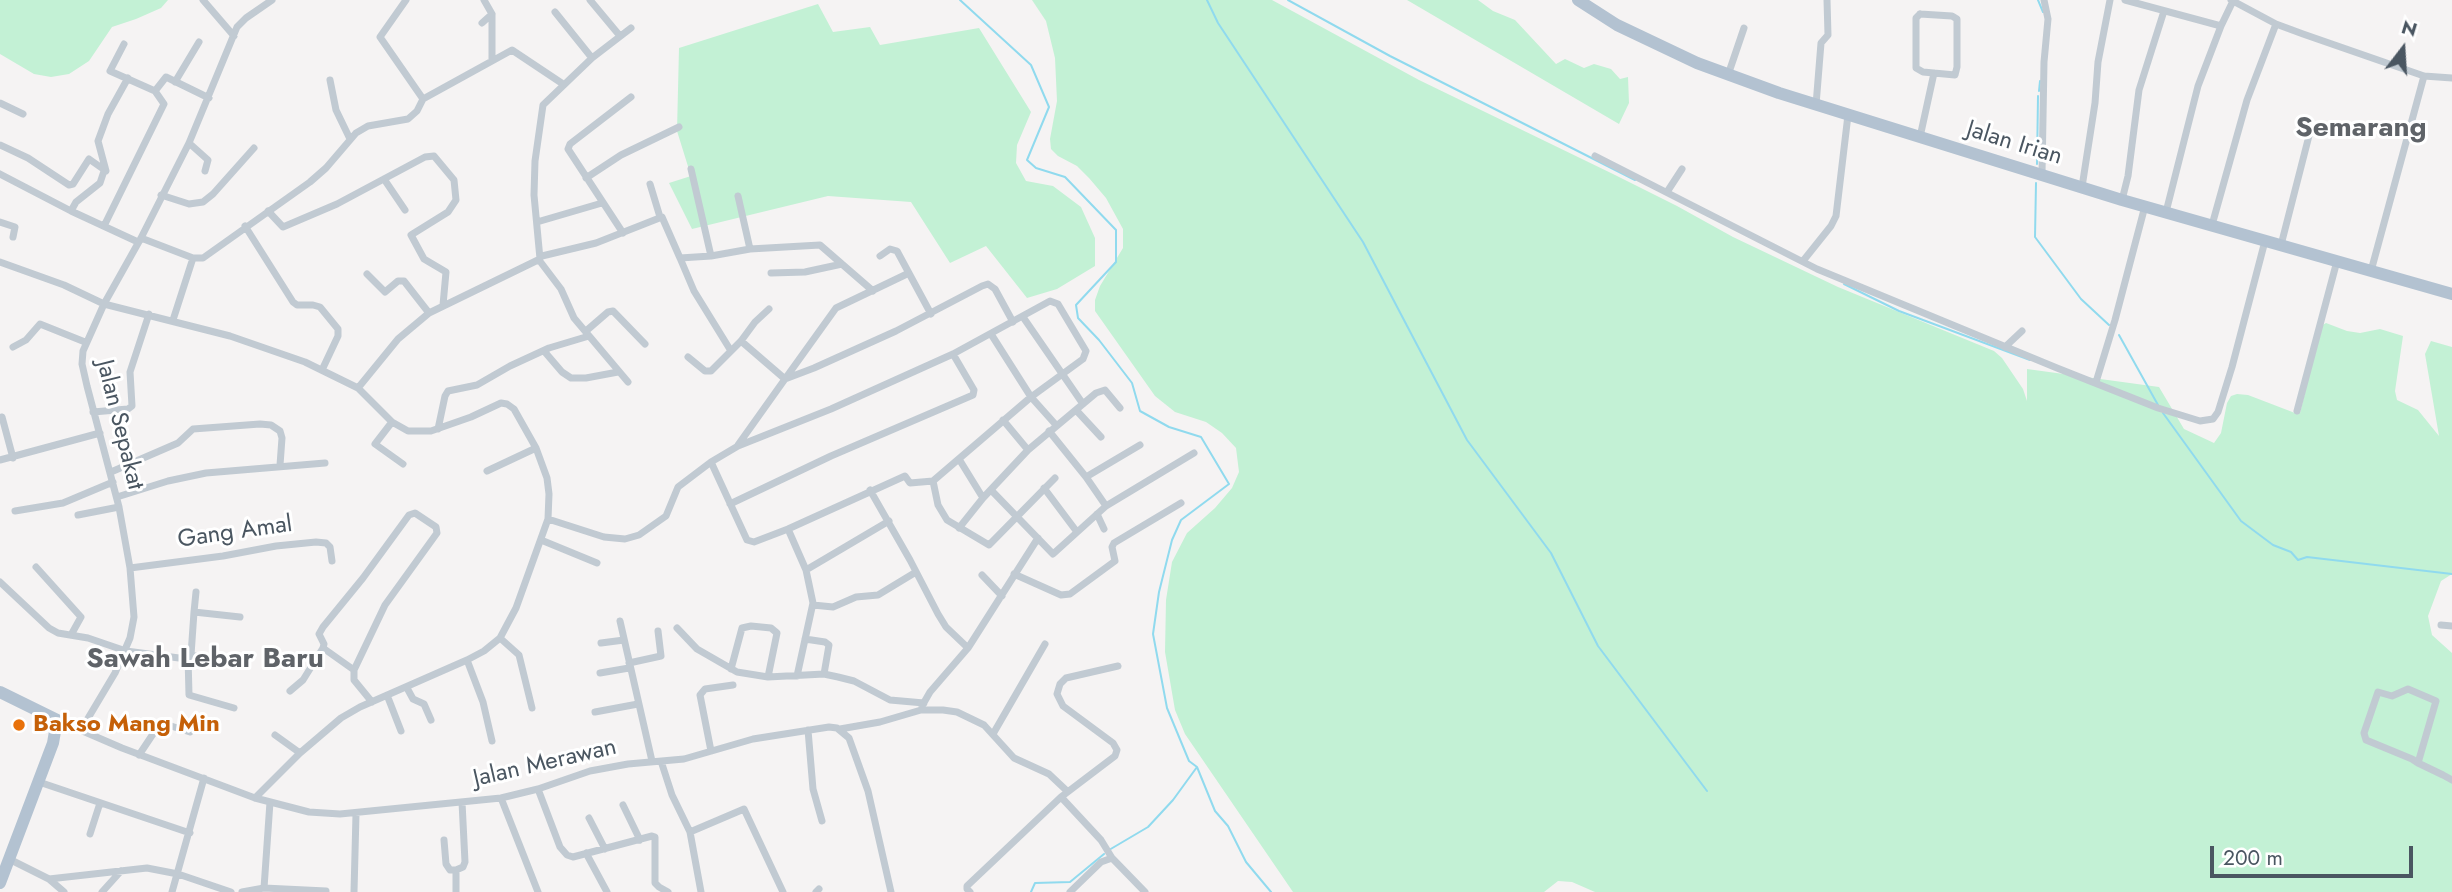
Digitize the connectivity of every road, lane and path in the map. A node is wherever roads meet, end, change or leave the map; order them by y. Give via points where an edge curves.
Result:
1 (272, 0) edge
2 (405, 0) edge
3 (484, 0) edge
4 (590, 0) edge
5 (1578, 0) edge
6 (1827, 0) edge
7 (2045, 0) edge
8 (2110, 0) edge
9 (2125, 0) edge
10 (206, 1) edge
11 (2232, 1) edge
12 (2164, 11) junction
13 (555, 12) dead end
14 (492, 14) junction
15 (482, 23) dead end
16 (2276, 24) junction
17 (2221, 26) junction
18 (631, 28) dead end
19 (1744, 28) dead end
20 (234, 36) junction
21 (620, 36) junction
22 (199, 43) dead end
23 (124, 44) dead end
24 (593, 58) junction
25 (492, 60) junction
26 (1934, 73) junction
27 (1728, 75) junction
28 (2424, 76) junction
29 (128, 78) junction
30 (2452, 78) edge
31 (330, 80) dead end
32 (175, 82) junction
33 (563, 84) junction
34 (155, 91) junction
35 (631, 97) dead end
36 (209, 98) junction
37 (423, 99) junction
38 (0, 103) edge
39 (1816, 105) junction
40 (23, 114) dead end
41 (1848, 115) junction
42 (679, 127) dead end
43 (2311, 128) dead end
44 (1920, 137) junction
45 (350, 139) junction
46 (189, 143) junction
47 (0, 145) edge
48 (254, 148) dead end
49 (1595, 156) dead end
50 (691, 169) dead end
51 (1682, 169) dead end
52 (104, 171) junction
53 (205, 171) dead end
54 (0, 174) edge
55 (2042, 174) junction
56 (586, 178) junction
57 (384, 179) junction
58 (650, 184) dead end
59 (2082, 187) junction
60 (1667, 192) junction
61 (161, 195) junction
62 (738, 196) dead end
63 (2122, 200) junction
64 (602, 204) junction
65 (2145, 206) junction
66 (405, 210) dead end
67 (71, 211) junction
68 (268, 211) junction
69 (2166, 212) junction
70 (660, 217) junction
71 (0, 222) edge
72 (537, 222) junction
73 (2212, 225) junction
74 (104, 226) junction
75 (245, 226) junction
76 (623, 233) junction
77 (13, 237) dead end
78 (139, 240) junction
79 (2265, 241) junction
80 (2281, 245) junction
81 (750, 248) junction
82 (711, 256) junction
83 (880, 256) dead end
84 (193, 258) junction
85 (540, 258) junction
86 (680, 258) junction
87 (1803, 261) junction
88 (2337, 261) junction
89 (0, 262) edge
90 (842, 264) junction
91 (2371, 271) junction
92 (771, 273) dead end
93 (909, 273) junction
94 (367, 274) dead end
95 (873, 290) junction
96 (2452, 294) edge
97 (104, 304) junction
98 (443, 305) junction
99 (769, 309) dead end
100 (429, 313) junction
101 (149, 314) junction
102 (931, 314) junction
103 (1023, 317) junction
104 (173, 320) junction
105 (1013, 322) junction
106 (2022, 331) dead end
107 (587, 333) junction
108 (990, 334) junction
109 (741, 341) junction
110 (85, 342) junction
111 (645, 344) dead end
112 (2005, 346) junction
113 (13, 347) dead end
114 (544, 351) junction
115 (731, 351) junction
116 (953, 354) junction
117 (688, 357) dead end
118 (322, 370) junction
119 (618, 372) junction
120 (1061, 375) junction
121 (785, 379) junction
122 (628, 382) dead end
123 (2095, 382) junction
124 (358, 388) junction
125 (1031, 397) junction
126 (1080, 407) junction
127 (1120, 408) dead end
128 (2297, 411) dead end
129 (93, 412) junction
130 (2, 417) dead end
131 (1003, 420) junction
132 (392, 422) junction
133 (1056, 425) junction
134 (439, 429) junction
135 (1049, 431) junction
136 (100, 433) junction
137 (1101, 438) dead end
138 (1140, 445) dead end
139 (738, 446) junction
140 (536, 448) junction
141 (1028, 450) junction
142 (1194, 453) dead end
143 (13, 458) junction
144 (959, 459) junction
145 (0, 460) edge
146 (711, 462) junction
147 (325, 463) dead end
148 (403, 464) dead end
149 (280, 465) junction
150 (487, 471) dead end
151 (111, 472) junction
152 (1086, 477) junction
153 (1055, 478) dead end
154 (933, 481) junction
155 (113, 482) junction
156 (1044, 488) junction
157 (870, 490) junction
158 (991, 490) junction
159 (117, 497) junction
160 (983, 498) junction
161 (1181, 503) dead end
162 (730, 504) junction
163 (1106, 506) junction
164 (119, 507) junction
165 (15, 511) dead end
166 (1097, 514) junction
167 (78, 515) dead end
168 (1019, 516) junction
169 (548, 519) junction
170 (889, 521) junction
171 (959, 528) junction
172 (788, 529) junction
173 (1104, 529) dead end
174 (1077, 532) junction
175 (1038, 538) junction
176 (541, 540) junction
177 (332, 561) dead end
178 (597, 564) dead end
179 (36, 567) dead end
180 (130, 568) junction
181 (806, 570) junction
182 (916, 572) junction
183 (1014, 574) junction
184 (982, 575) dead end
185 (0, 582) edge
186 (196, 592) dead end
187 (1002, 596) junction
188 (813, 604) junction
189 (194, 612) junction
190 (240, 617) dead end
191 (620, 621) dead end
192 (2441, 625) dead end
193 (2452, 626) edge
194 (677, 628) dead end
195 (657, 631) dead end
196 (71, 635) junction
197 (500, 638) junction
198 (806, 639) junction
199 (624, 640) junction
200 (601, 643) dead end
201 (1045, 644) dead end
202 (323, 648) junction
203 (968, 648) junction
204 (126, 651) junction
205 (189, 655) junction
206 (467, 660) junction
207 (231, 662) dead end
208 (629, 665) junction
209 (1118, 666) dead end
210 (731, 669) junction
211 (354, 670) junction
212 (600, 673) dead end
213 (824, 674) junction
214 (797, 676) junction
215 (768, 677) junction
216 (733, 685) dead end
217 (407, 688) junction
218 (290, 691) dead end
219 (0, 692) edge
220 (387, 695) junction
221 (372, 702) junction
222 (638, 704) junction
223 (922, 707) junction
224 (234, 708) dead end
225 (532, 708) dead end
226 (595, 712) dead end
227 (57, 720) junction
228 (430, 720) dead end
229 (841, 729) junction
230 (80, 730) junction
231 (808, 730) junction
232 (401, 731) dead end
233 (190, 732) dead end
234 (275, 734) dead end
235 (993, 734) junction
236 (492, 741) dead end
237 (711, 751) junction
238 (300, 752) junction
239 (139, 755) junction
240 (652, 761) junction
241 (661, 761) junction
242 (2418, 763) junction
243 (204, 778) junction
244 (2452, 780) edge
245 (39, 782) junction
246 (538, 789) junction
247 (1064, 794) junction
248 (255, 798) junction
249 (501, 798) junction
250 (270, 802) junction
251 (462, 802) junction
252 (100, 803) junction
253 (623, 804) dead end
254 (356, 814) junction
255 (589, 818) dead end
256 (822, 821) dead end
257 (690, 832) junction
258 (190, 833) junction
259 (90, 834) dead end
260 (443, 840) dead end
261 (640, 841) junction
262 (605, 849) junction
263 (586, 853) junction
264 (1109, 853) junction
265 (9, 859) junction
266 (121, 870) junction
267 (456, 870) junction
268 (177, 874) junction
269 (49, 879) junction
270 (0, 883) edge
271 (264, 888) junction
272 (327, 891) edge
273 (64, 892) edge
274 (102, 892) edge
275 (172, 892) edge
276 (231, 892) edge
277 (242, 892) edge
278 (354, 892) edge
279 (456, 892) edge
280 (538, 892) edge
281 (607, 892) edge
282 (668, 892) edge
283 (701, 892) edge
284 (783, 892) edge
285 (891, 892) edge
286 (970, 892) edge
287 (1070, 892) edge
288 (1145, 892) edge

1 - 20 street, Jalan Sepakat via 243,21
2 - 37 street via 379,36
3 - 14 street
4 - 21 street
5 - 27 main road, Jalan Irian via 1618,25
6 - 39 street via 1828,35 1821,43
7 - 55 street
8 - 59 street
9 - 12 street
10 - 20 street
11 - 16 street
11 - 17 street
12 - 17 street
12 - 63 street via 2139,90
13 - 24 street
14 - 15 street
14 - 25 street
16 - 28 street
16 - 73 street via 2247,100
17 - 69 street via 2198,86
18 - 21 street
19 - 27 street
20 - 36 street, Jalan Sepakat
21 - 24 street
22 - 32 street
23 - 29 street via 109,70
24 - 33 street
25 - 33 street via 513,50
25 - 37 street
26 - 26 street via 1915,66 1916,18 1920,14 1952,16 1958,21 1956,74
26 - 44 street
27 - 39 main road, Jalan Irian
28 - 30 street
28 - 91 street
29 - 34 street
29 - 52 street via 98,141 107,168
31 - 45 street via 336,110
32 - 34 street via 164,78
32 - 36 street
33 - 72 street via 541,110 535,161
34 - 74 street via 164,104
35 - 56 street via 569,147
36 - 46 street, Jalan Sepakat
37 - 45 street via 408,119 368,126
38 - 40 street
39 - 41 main road, Jalan Irian
41 - 44 main road, Jalan Irian
41 - 87 street via 1836,216
42 - 56 street
43 - 80 street
44 - 55 main road, Jalan Irian
45 - 68 street via 317,177
46 - 53 street via 208,160
46 - 61 street, Jalan Sepakat
47 - 52 street via 67,184 73,184 89,159
48 - 61 street via 202,202 189,204
49 - 60 street
50 - 82 street
51 - 60 street
52 - 67 street via 100,183
54 - 67 street
55 - 59 main road, Jalan Irian
56 - 64 street
57 - 66 street
57 - 68 street via 283,227
57 - 98 street via 431,156 454,180 457,197 453,207 411,235 426,260 446,272
58 - 70 street
59 - 63 main road, Jalan Irian
60 - 87 street
61 - 78 street, Jalan Sepakat
62 - 81 street
63 - 65 main road, Jalan Irian
64 - 72 street
64 - 76 street
65 - 69 main road, Jalan Irian
65 - 123 street
67 - 74 street
68 - 75 street
69 - 73 main road, Jalan Irian
70 - 76 street
70 - 86 street
71 - 77 street via 14,226
72 - 85 street
73 - 79 main road, Jalan Irian
74 - 78 street
75 - 84 street via 203,258
75 - 118 street via 295,303 320,307 338,329
76 - 85 street
78 - 84 street
78 - 97 street, Jalan Sepakat
79 - 80 main road, Jalan Irian
79 - 123 street via 2216,417 2200,421
80 - 88 main road, Jalan Irian
81 - 82 street
81 - 90 street via 820,245
82 - 86 street
83 - 93 street via 895,250
84 - 104 street
85 - 98 street
85 - 107 street
86 - 115 street via 694,291
87 - 112 street
88 - 91 main road, Jalan Irian
88 - 128 street
89 - 97 street
90 - 92 street
90 - 95 street
91 - 96 main road, Jalan Irian
93 - 95 street
93 - 102 street
94 - 100 street via 385,292 404,281
95 - 121 street via 836,308
97 - 101 street
97 - 110 street, Jalan Sepakat
98 - 100 street
99 - 109 street
100 - 124 street via 398,339
101 - 104 street
101 - 129 street via 130,372 132,406
102 - 105 street via 988,284
102 - 121 street
103 - 105 street
103 - 120 street
103 - 120 street via 1049,301 1058,304 1086,353
104 - 118 street
105 - 108 street
106 - 112 street
107 - 111 street via 613,311
107 - 114 street
107 - 119 street
108 - 116 street
108 - 125 street
109 - 115 street
109 - 121 street
110 - 113 street via 40,324
110 - 129 street, Jalan Sepakat via 82,364
112 - 123 street
114 - 119 street via 571,378
114 - 134 street via 482,383 448,391
115 - 117 street via 709,372
116 - 139 street
116 - 162 street via 973,395
118 - 124 street
119 - 122 street
120 - 125 street
120 - 126 street
121 - 139 street
124 - 132 street
125 - 131 street
125 - 133 street
126 - 127 street via 1103,389
126 - 133 street
126 - 137 street
129 - 136 street, Jalan Sepakat
130 - 143 street
131 - 141 street
131 - 144 street
132 - 134 street via 413,432
132 - 148 street via 375,444
133 - 135 street
134 - 140 street via 504,403 514,409
135 - 141 street
135 - 152 street
136 - 143 street
136 - 151 street, Jalan Sepakat
138 - 152 street
139 - 146 street
140 - 150 street
140 - 169 street via 547,478
141 - 158 street
142 - 163 street
143 - 145 street
144 - 154 street
144 - 160 street
146 - 162 street
146 - 169 street via 677,488 665,517 639,535 617,539
147 - 149 street
149 - 151 street via 281,434 276,427 260,424 194,429 178,443
149 - 159 street via 191,475
151 - 155 street, Jalan Sepakat
152 - 163 street
153 - 156 street
154 - 157 street via 910,483 905,475
154 - 171 street via 941,511
155 - 159 street, Jalan Sepakat
155 - 165 street via 63,503
156 - 168 street
156 - 174 street
157 - 170 street
157 - 172 street
158 - 160 street
158 - 168 street
159 - 164 street, Jalan Sepakat
160 - 171 street
161 - 183 street via 1114,543 1115,561 1070,594 1060,595
162 - 172 street via 750,542
163 - 166 street
164 - 167 street
164 - 180 street, Jalan Sepakat
166 - 173 street
166 - 174 street
168 - 171 street via 991,545
168 - 175 street
169 - 176 street
170 - 181 street
170 - 182 street
172 - 181 street
174 - 175 street via 1053,554
175 - 183 street
176 - 178 street
176 - 197 street
177 - 180 street, Gang Amal via 330,547 316,542
179 - 196 street via 81,617
180 - 204 street, Jalan Sepakat via 134,617
181 - 188 street
182 - 188 street via 878,596 856,597 837,606
182 - 203 street via 942,622
183 - 187 street
184 - 187 street
185 - 196 street via 49,628
186 - 189 street
187 - 203 street
188 - 198 street
189 - 190 street
189 - 205 street
191 - 199 street
192 - 193 street
194 - 210 street via 697,649
195 - 208 street via 661,656
196 - 204 street
197 - 206 street
197 - 225 street via 519,655
198 - 213 street via 828,644
198 - 214 street
199 - 200 street
199 - 208 street
201 - 235 street
202 - 211 street
202 - 211 street via 321,629 409,515 419,514 437,533 385,605
202 - 218 street via 308,674
203 - 223 street
204 - 205 street via 179,658
204 - 230 street, Jalan Sepakat
205 - 207 street
205 - 224 street via 189,695
206 - 217 street
206 - 236 street
208 - 212 street
208 - 222 street
209 - 247 street via 1066,678 1060,684 1057,696 1063,706 1117,750 1096,772
210 - 215 street
210 - 215 street via 742,628 771,628 777,635
211 - 221 street via 354,680
213 - 214 street
213 - 223 street via 847,679 890,700
214 - 215 street
216 - 237 street via 700,695
217 - 220 street
217 - 228 street via 413,699 424,704
219 - 227 main road
220 - 221 street
220 - 232 street
221 - 238 street via 341,718
222 - 226 street
222 - 240 street
223 - 229 street, Jalan Merawan
223 - 235 street via 957,712
227 - 230 street, Jalan Merawan
227 - 245 main road
229 - 231 street, Jalan Merawan
229 - 285 street via 852,745 868,791
230 - 239 street, Jalan Merawan
231 - 237 street, Jalan Merawan
231 - 256 street via 813,789
233 - 239 street via 160,728
234 - 238 street
235 - 247 street via 1014,758 1049,774
237 - 241 street, Jalan Merawan
238 - 248 street
239 - 243 street, Jalan Merawan
240 - 241 street, Jalan Merawan
240 - 246 street, Jalan Merawan via 590,771
241 - 257 street
242 - 242 street via 2436,701 2408,690 2392,696 2378,692 2365,738
242 - 244 street
243 - 248 street, Jalan Merawan
243 - 258 street
245 - 252 street
245 - 265 main road
246 - 249 street, Jalan Merawan
246 - 263 street via 563,852 573,857
247 - 264 street
247 - 286 street via 967,886
248 - 250 street, Jalan Merawan
249 - 251 street, Jalan Merawan
249 - 280 street
250 - 254 street, Jalan Merawan via 309,812
250 - 271 street
251 - 254 street, Jalan Merawan
251 - 267 street via 465,862
252 - 258 street
252 - 259 street
253 - 261 street
254 - 278 street
255 - 262 street
257 - 283 street
257 - 284 street via 744,809
258 - 268 street
260 - 267 street via 446,864
261 - 262 street
261 - 282 street via 656,838 655,883
262 - 263 street
263 - 281 street
264 - 287 street
264 - 288 street
265 - 269 street
265 - 270 main road
266 - 268 street via 147,868
266 - 269 street
266 - 274 street
267 - 279 street
268 - 275 street
268 - 276 street
269 - 273 street
271 - 272 street
271 - 277 street

